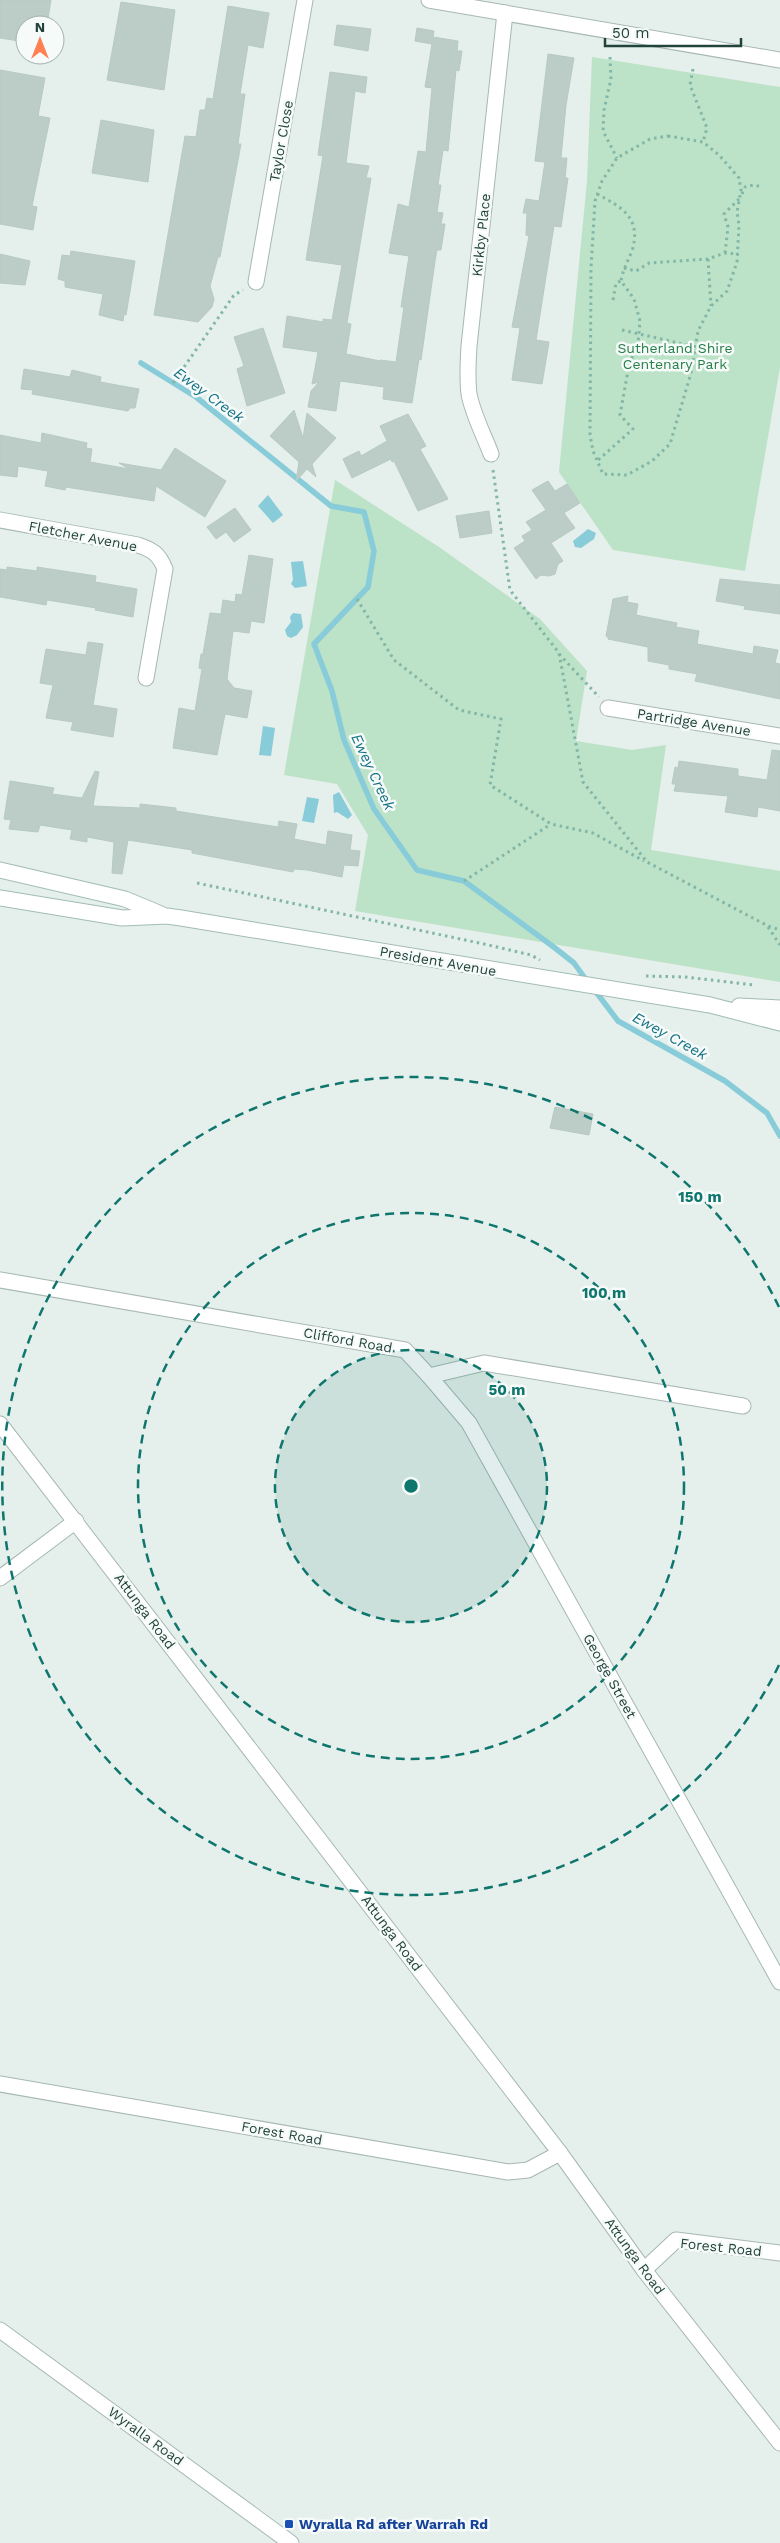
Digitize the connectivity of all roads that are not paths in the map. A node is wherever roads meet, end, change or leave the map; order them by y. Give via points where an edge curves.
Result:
1 (305, 0) edge
2 (429, 0) edge
3 (447, 1) edge
4 (505, 13) junction
5 (780, 60) edge
6 (256, 282) dead end
7 (491, 454) road end
8 (0, 520) edge
9 (146, 678) dead end
10 (608, 708) road end
11 (780, 736) edge
12 (0, 870) edge
13 (0, 898) edge
14 (167, 916) junction
15 (710, 1005) junction
16 (780, 1008) edge
17 (780, 1024) edge
18 (0, 1280) edge
19 (429, 1376) junction
20 (743, 1406) dead end
21 (0, 1424) edge
22 (76, 1521) junction
23 (0, 1578) edge
24 (780, 1982) edge
25 (0, 2084) edge
26 (560, 2153) junction
27 (780, 2253) edge
28 (644, 2270) junction
29 (0, 2330) edge
30 (780, 2443) edge
31 (291, 2543) edge

1 - 6 street, Taylor Close
2 - 3 street
3 - 4 street
4 - 5 street
4 - 7 street, Kirkby Place via 469,359 469,393
8 - 9 street, Fletcher Avenue via 153,550 165,569
10 - 11 street, Partridge Avenue
12 - 14 street, President Avenue via 125,899
13 - 14 street, President Avenue via 122,918
14 - 15 street, President Avenue
15 - 16 street, President Avenue
15 - 17 street, President Avenue
18 - 19 street, Clifford Road via 405,1350
19 - 20 street via 484,1363
19 - 24 street, George Street via 469,1423
21 - 22 street, Attunga Road
22 - 23 street
22 - 26 street, Attunga Road
25 - 26 street, Forest Road via 508,2172 528,2170
26 - 28 street, Attunga Road
27 - 28 street, Forest Road via 676,2240
28 - 30 street, Attunga Road
29 - 31 street, Wyralla Road

